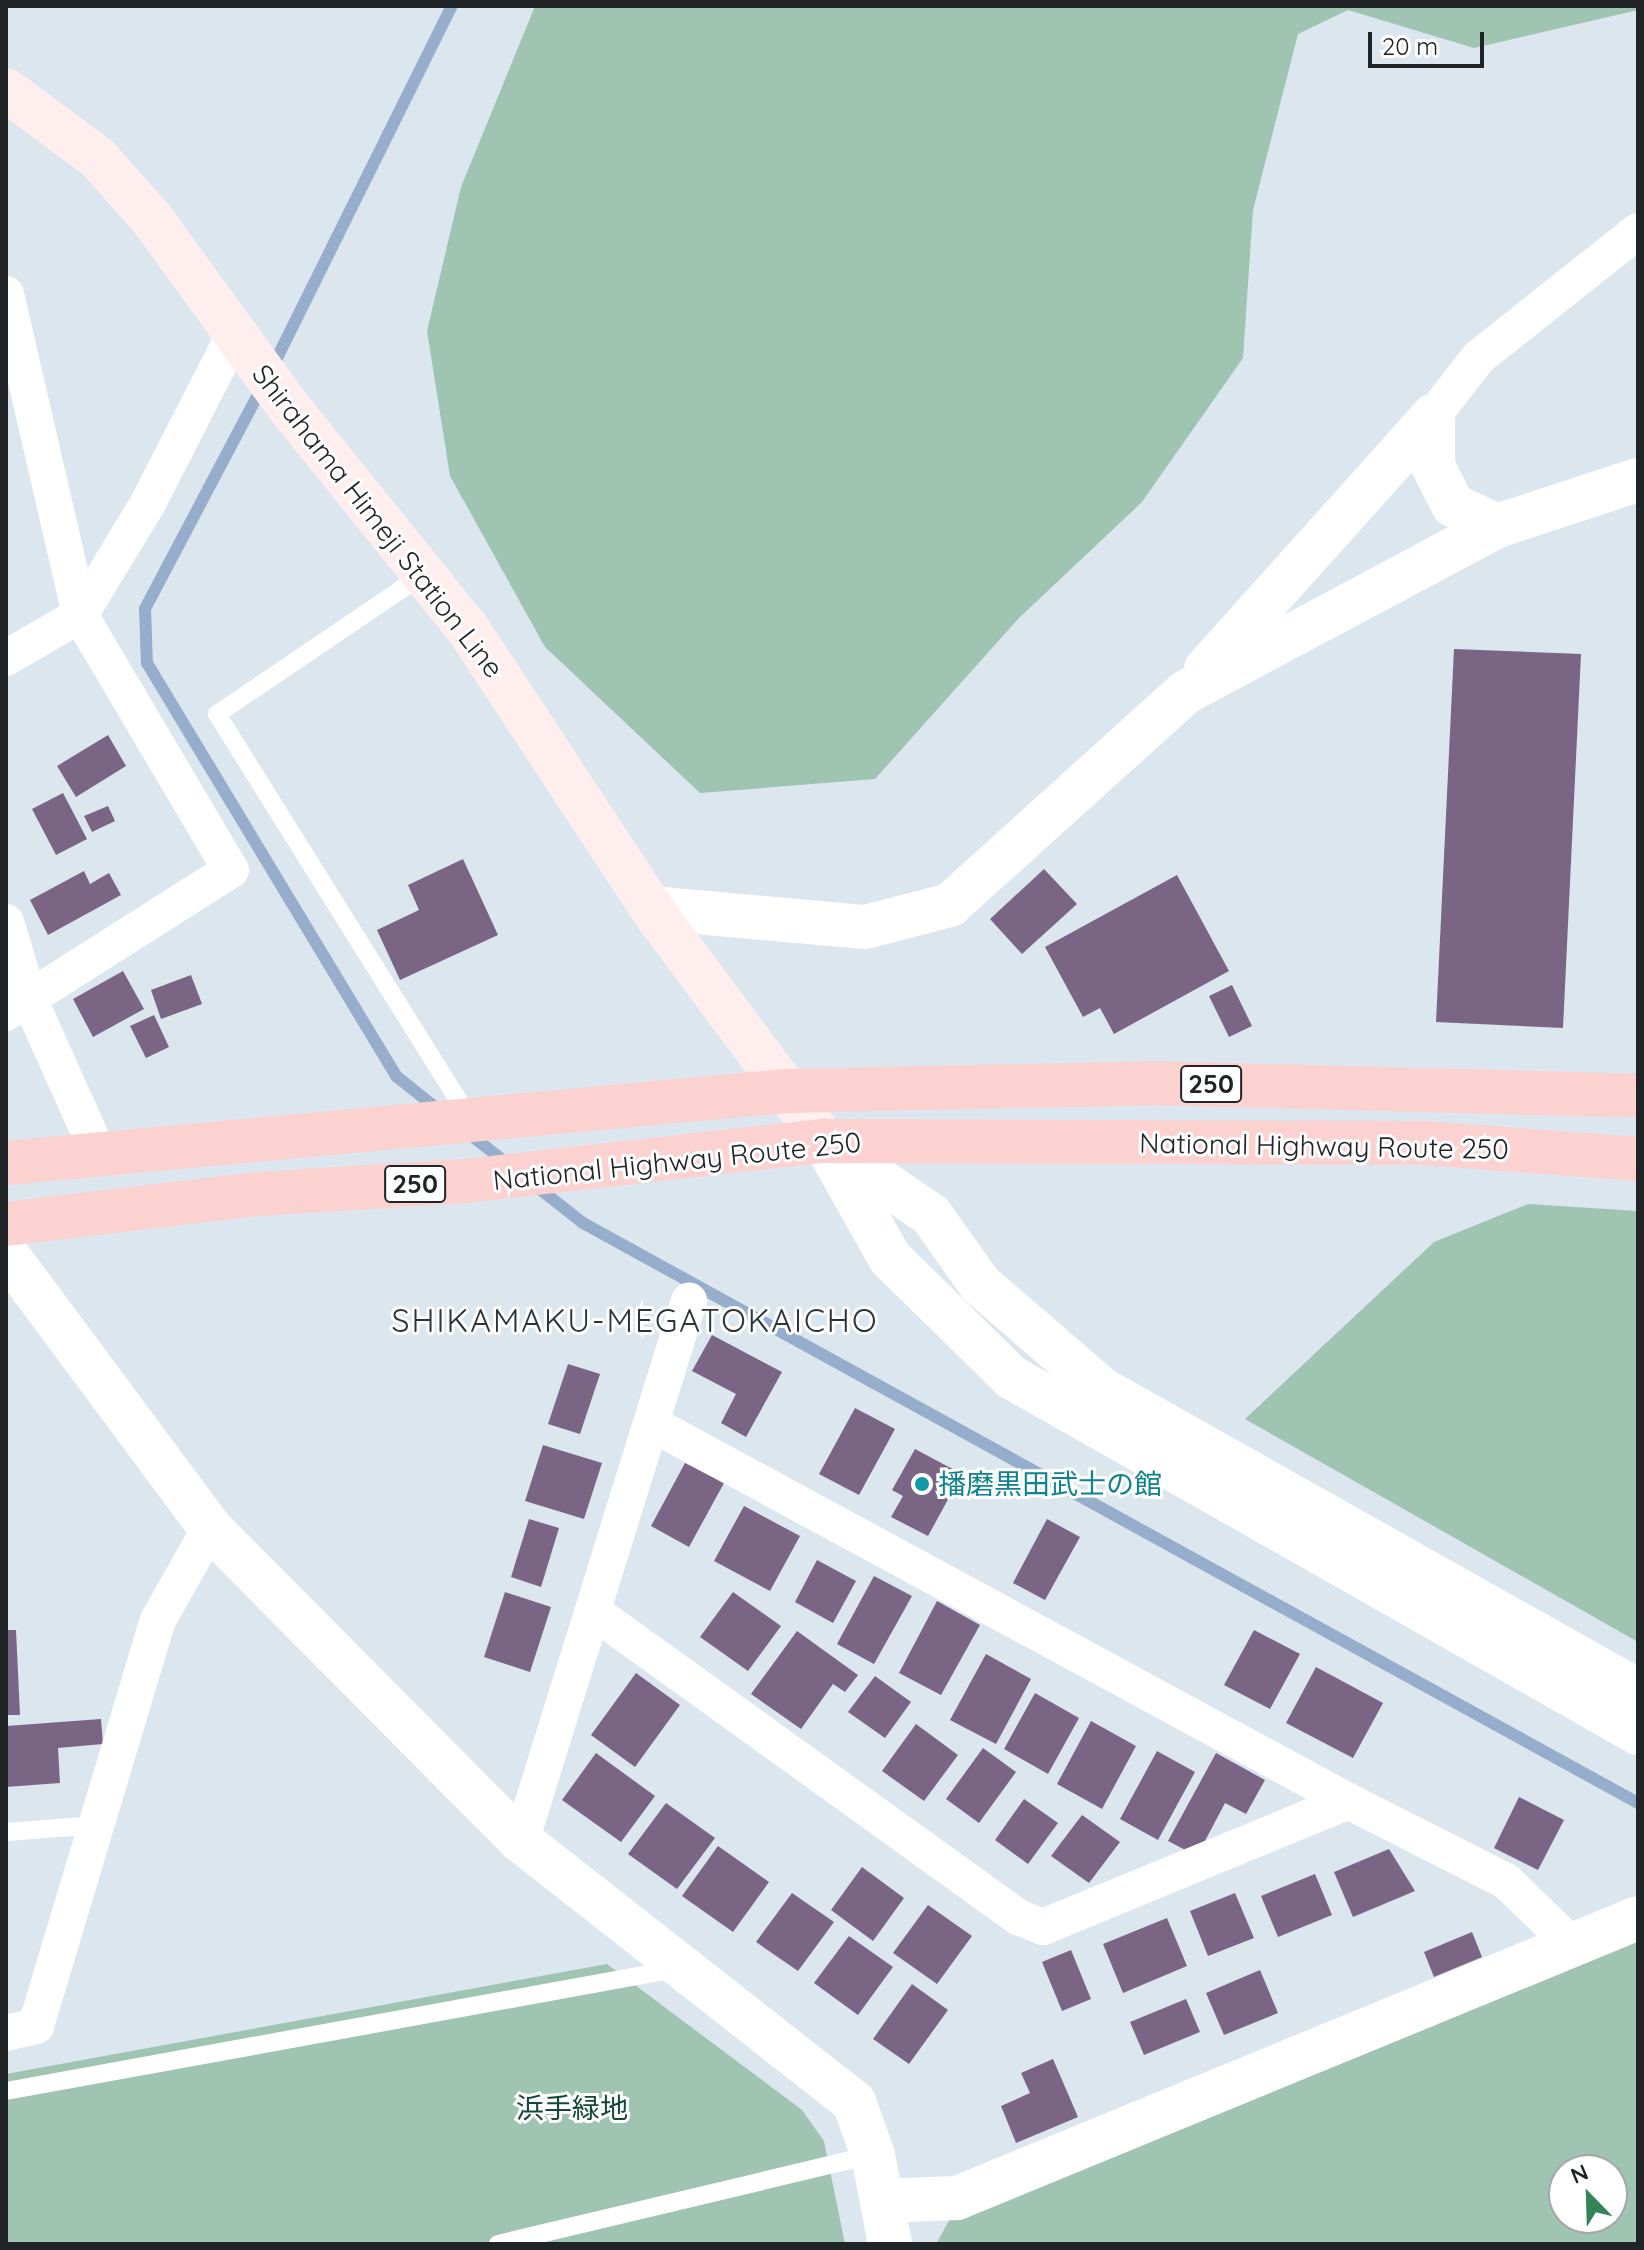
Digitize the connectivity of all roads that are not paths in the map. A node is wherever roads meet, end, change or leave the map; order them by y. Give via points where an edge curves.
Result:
1 (6, 90) edge
2 (1638, 231) edge
3 (6, 294) edge
4 (242, 346) junction
5 (1433, 416) junction
6 (1638, 480) edge
7 (1497, 526) junction
8 (424, 574) junction
9 (80, 615) junction
10 (6, 658) edge
11 (1186, 692) junction
12 (651, 908) junction
13 (6, 922) edge
14 (18, 1007) edge
15 (785, 1091) junction
16 (1638, 1096) edge
17 (470, 1119) junction
18 (824, 1141) junction
19 (98, 1152) junction
20 (1638, 1159) edge
21 (6, 1163) edge
22 (6, 1224) edge
23 (6, 1253) edge
24 (689, 1301) dead end
25 (654, 1425) junction
26 (210, 1528) junction
27 (594, 1612) junction
28 (1638, 1691) edge
29 (1638, 1733) edge
30 (1348, 1801) junction
31 (98, 1825) junction
32 (6, 1832) edge
33 (521, 1841) junction
34 (1638, 1918) edge
35 (1573, 1946) junction
36 (683, 1968) junction
37 (6, 2033) edge
38 (6, 2091) edge
39 (873, 2155) junction
40 (883, 2201) junction
41 (498, 2244) edge
42 (890, 2244) edge

1 - 4 main road, Shirahama Himeji Station Line via 98,158 152,219
2 - 5 street via 1479,357
3 - 9 street
4 - 8 main road, Shirahama Himeji Station Line
4 - 9 street
5 - 7 street via 1433,466 1453,505
5 - 11 street
6 - 7 street
7 - 11 street
8 - 12 main road, Shirahama Himeji Station Line via 468,629
8 - 17 lane via 217,714
9 - 10 street
9 - 14 street via 231,870
11 - 12 street via 950,905 865,927
12 - 15 main road, Shirahama Himeji Station Line
13 - 14 street
14 - 19 street
15 - 16 highway, National Highway Route 250 / 250 via 1152,1083
15 - 17 highway, National Highway Route 250 / 250
15 - 18 main road, Shirahama Himeji Station Line
17 - 19 highway, National Highway Route 250 / 250
18 - 20 highway, National Highway Route 250 / 250 via 1425,1143
18 - 22 highway, National Highway Route 250 / 250 via 465,1181 258,1194
18 - 28 street via 931,1215 980,1284 1103,1390
18 - 29 street via 890,1258 1011,1377
19 - 21 highway, National Highway Route 250 / 250
23 - 26 street
24 - 25 street
25 - 27 street
25 - 30 street
26 - 31 street via 158,1620
26 - 33 street
27 - 30 street via 1018,1917 1043,1927
27 - 33 street
30 - 35 street via 1506,1881
31 - 32 lane
31 - 37 street via 36,2026
33 - 36 street
34 - 35 street
35 - 40 street via 957,2198
36 - 38 lane
36 - 39 street via 854,2102
39 - 40 street
39 - 41 lane
40 - 42 street

